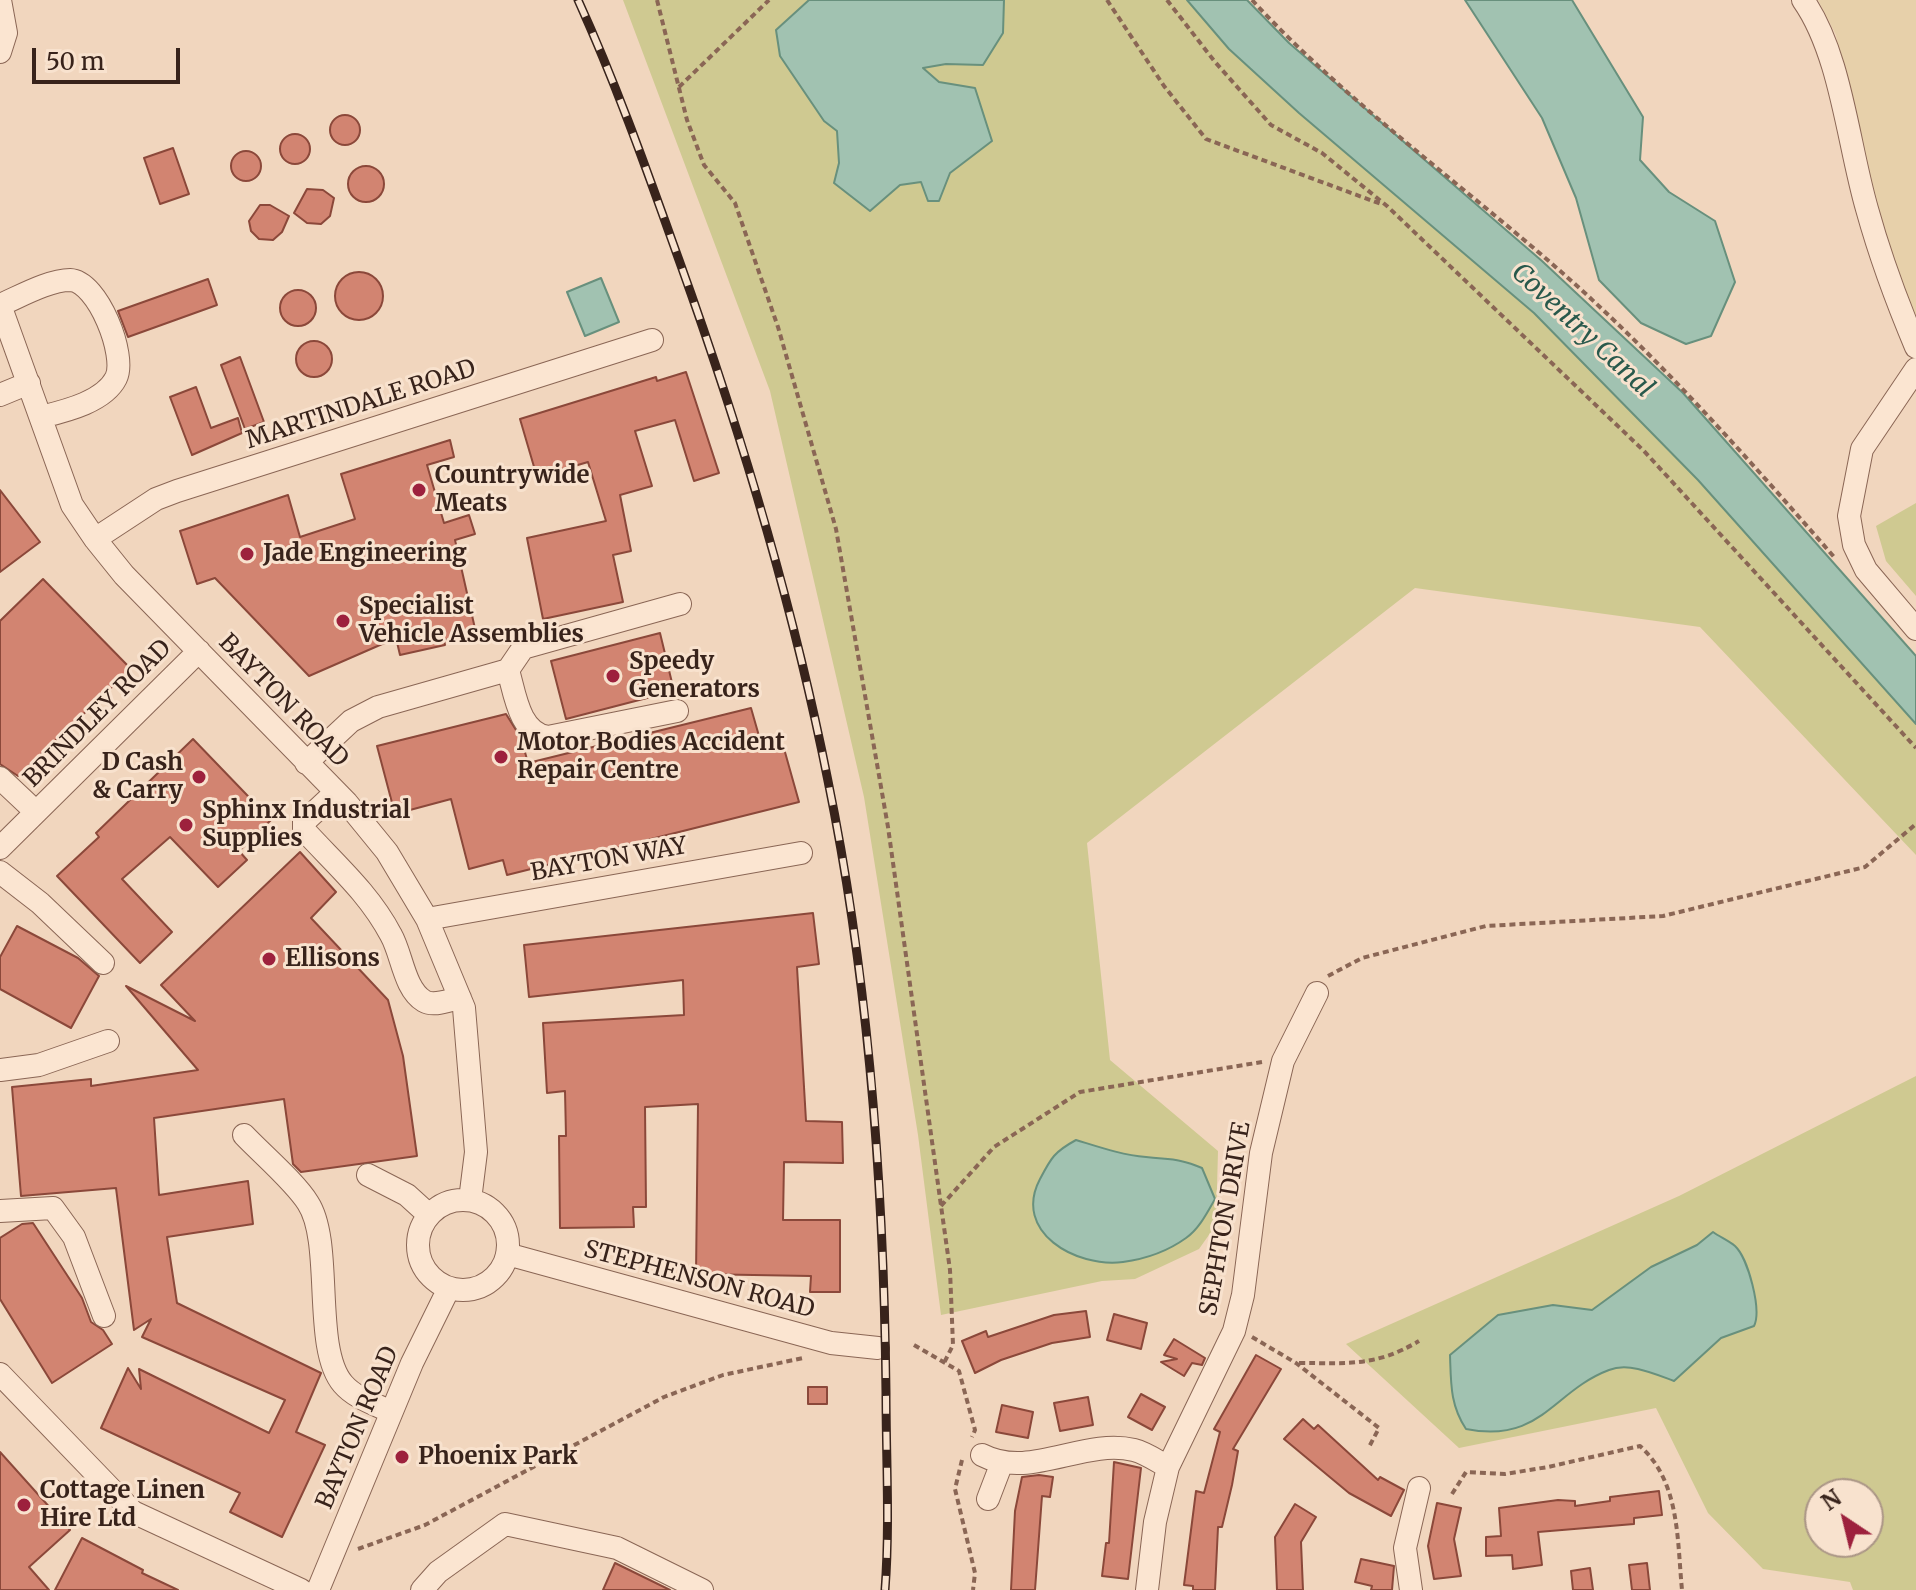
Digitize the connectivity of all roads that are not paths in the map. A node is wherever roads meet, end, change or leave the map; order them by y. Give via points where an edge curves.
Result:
1 (0, 0) edge
2 (1803, 0) edge
3 (0, 52) edge
4 (0, 305) edge
5 (652, 340) dead end
6 (1915, 341) edge
7 (1916, 369) edge
8 (29, 383) junction
9 (0, 395) edge
10 (41, 417) junction
11 (95, 539) junction
12 (680, 604) dead end
13 (1916, 629) edge
14 (199, 651) junction
15 (508, 670) junction
16 (677, 711) dead end
17 (306, 763) junction
18 (0, 778) edge
19 (336, 792) junction
20 (36, 812) junction
21 (0, 848) edge
22 (801, 853) dead end
23 (0, 872) edge
24 (427, 919) junction
25 (103, 963) dead end
26 (1319, 987) road end
27 (460, 998) junction
28 (108, 1041) dead end
29 (0, 1070) edge
30 (244, 1135) dead end
31 (368, 1175) dead end
32 (470, 1200) junction
33 (0, 1211) edge
34 (429, 1215) junction
35 (507, 1254) junction
36 (449, 1288) junction
37 (104, 1316) dead end
38 (878, 1348) dead end
39 (0, 1374) edge
40 (391, 1412) junction
41 (1168, 1467) junction
42 (1419, 1488) dead end
43 (988, 1499) dead end
44 (301, 1590) edge
45 (318, 1590) edge
46 (422, 1590) edge
47 (702, 1590) edge
48 (1147, 1590) edge
49 (1411, 1590) edge

1 - 3 street via 6,33
2 - 6 street via 1828,47 1867,209 1898,307
4 - 8 street, BAYTON ROAD
4 - 10 street via 70,280 97,297 113,339 120,364 115,380 98,396
5 - 11 street, MARTINDALE ROAD via 177,491
7 - 13 street via 1862,449 1849,516 1866,570
8 - 9 street
8 - 10 street, BAYTON ROAD
10 - 11 street, BAYTON ROAD via 72,505
11 - 14 street, BAYTON ROAD
12 - 15 street via 523,648
14 - 17 street, BAYTON ROAD
14 - 20 street, BRINDLEY ROAD
15 - 16 street via 518,705 538,736
15 - 17 street via 378,707 351,721
17 - 19 street, BAYTON ROAD
18 - 20 street
19 - 24 street, BAYTON ROAD via 387,852
19 - 27 street via 304,822 304,830 367,897 393,937 422,1000 431,1004
20 - 21 street, BRINDLEY ROAD
22 - 24 street, BAYTON WAY
23 - 25 street
24 - 27 street, BAYTON ROAD
26 - 41 street, SEPHTON DRIVE via 1283,1061 1261,1153 1234,1331
27 - 32 street, BAYTON ROAD via 476,1152
28 - 29 street via 39,1065
30 - 40 street via 309,1204 320,1245 330,1346 341,1382
31 - 34 street via 407,1195
32 - 34 street via 441,1205
32 - 35 street via 500,1219
33 - 37 street via 53,1208 74,1237
34 - 36 street via 421,1227 419,1257 436,1281
35 - 36 street via 500,1271 486,1284 468,1290
35 - 38 street, STEPHENSON ROAD via 831,1343
36 - 40 street, BAYTON ROAD
39 - 44 street via 133,1512
40 - 45 street, BAYTON ROAD
41 - 43 street via 1134,1450 1109,1448 991,1460
41 - 48 street, SEPHTON DRIVE
42 - 49 street via 1405,1548
46 - 47 street via 438,1572 505,1524 617,1548

